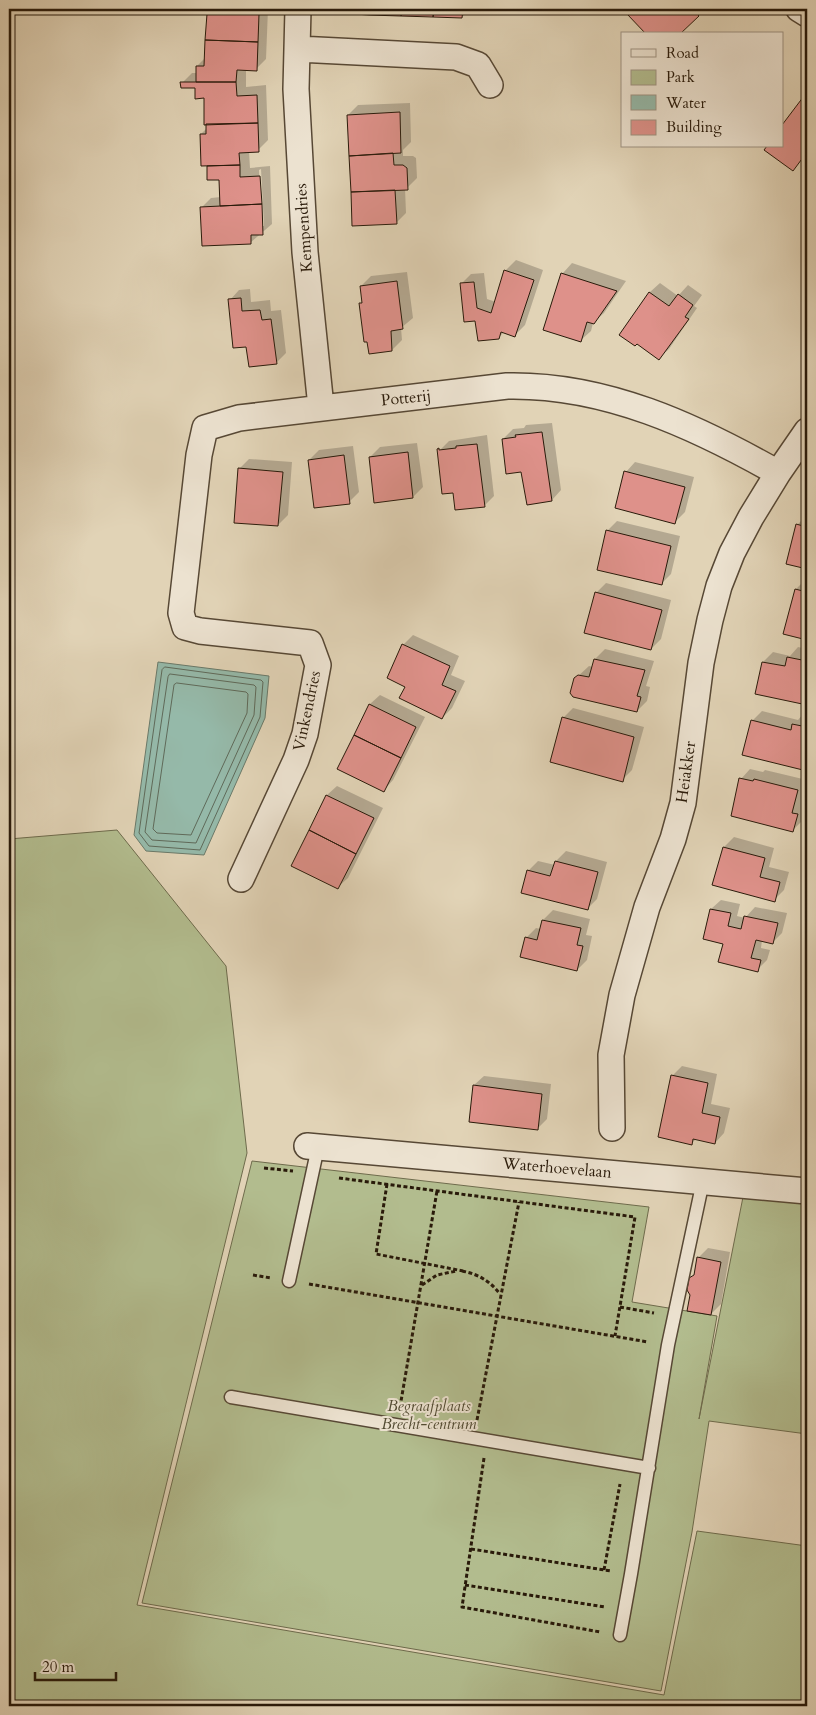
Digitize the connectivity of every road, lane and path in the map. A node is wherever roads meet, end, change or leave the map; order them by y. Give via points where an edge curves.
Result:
1 (298, 9) edge
2 (799, 9) edge
3 (807, 14) edge
4 (298, 49) junction
5 (490, 85) dead end
6 (321, 407) junction
7 (807, 431) edge
8 (778, 472) junction
9 (180, 612) joint
10 (241, 879) dead end
11 (612, 1128) dead end
12 (313, 1146) joint
13 (264, 1168) dead end
14 (312, 1174) junction
15 (703, 1181) junction
16 (387, 1184) junction
17 (807, 1190) edge
18 (437, 1191) junction
19 (519, 1202) junction
20 (425, 1263) junction
21 (463, 1272) junction
22 (253, 1275) dead end
23 (289, 1281) junction
24 (422, 1285) junction
25 (500, 1295) junction
26 (418, 1303) junction
27 (620, 1307) junction
28 (497, 1316) junction
29 (674, 1316) junction
30 (615, 1336) junction
31 (668, 1345) junction
32 (231, 1397) dead end
33 (397, 1426) junction
34 (480, 1440) junction
35 (624, 1464) junction
36 (649, 1468) junction
37 (471, 1549) junction
38 (604, 1570) junction
39 (632, 1574) junction
40 (466, 1584) junction
41 (625, 1610) junction
42 (620, 1635) joint

1 - 4 street, Kempendries
2 - 3 street
4 - 5 street via 456,57 478,65
4 - 6 street, Kempendries via 296,89 304,252
6 - 8 street, Potterij via 507,386 562,388 603,397 672,420
6 - 9 street, Potterij via 239,418 205,428
7 - 8 street, Heiakker
8 - 11 street, Heiakker via 732,552 710,620 701,663 683,803 647,907 622,995 611,1056
9 - 10 street, Vinkendries via 185,627 200,631 310,643 318,665 306,734
12 - 14 lane
12 - 15 street, Waterhoevelaan
13 - 14 path
14 - 16 path
14 - 23 lane
15 - 17 street, Waterhoevelaan
15 - 29 lane
16 - 18 path
16 - 20 path via 376,1254
18 - 19 path
18 - 20 path
19 - 25 path
19 - 27 path via 635,1217
20 - 21 path
20 - 24 path
21 - 24 path via 437,1275
21 - 25 path via 481,1277
22 - 23 path
23 - 26 path
24 - 26 path
25 - 28 path
26 - 28 path
26 - 33 path
27 - 29 path
27 - 30 path
28 - 30 path
28 - 34 path
29 - 31 lane
30 - 31 path
31 - 36 lane
32 - 33 lane
33 - 34 lane
34 - 35 lane
34 - 37 path
35 - 36 lane
35 - 38 path
36 - 39 lane
37 - 38 path
37 - 40 path
38 - 39 path
39 - 41 lane
40 - 41 path
40 - 42 path via 462,1607
41 - 42 lane

